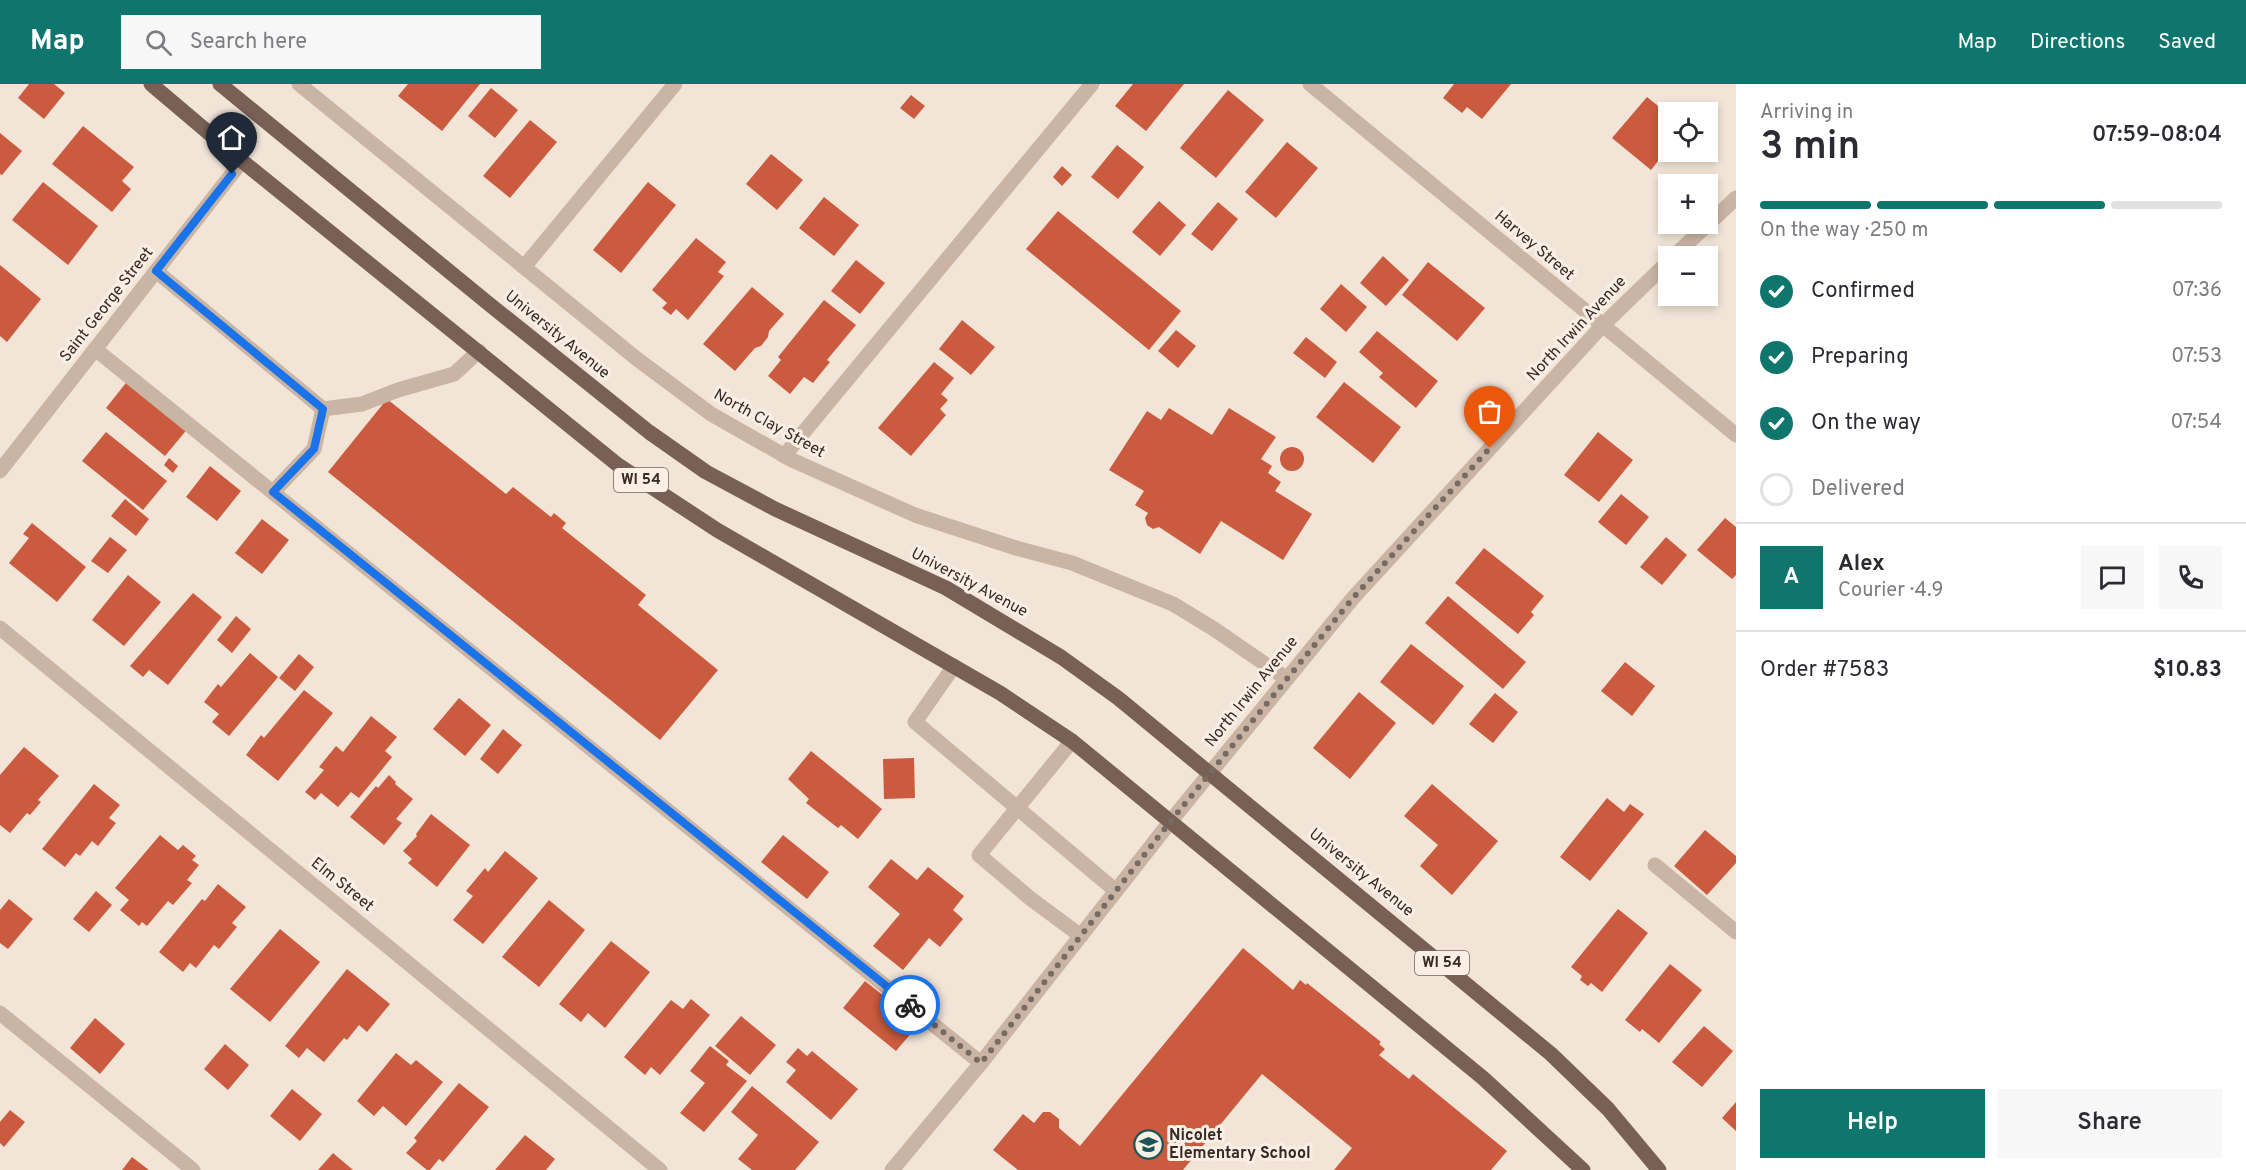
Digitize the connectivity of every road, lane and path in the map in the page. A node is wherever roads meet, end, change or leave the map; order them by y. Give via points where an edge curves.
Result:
1 (151, 84) edge
2 (220, 84) edge
3 (675, 84) edge
4 (1092, 84) edge
5 (1310, 84) edge
6 (306, 86) edge
7 (242, 161) junction
8 (1736, 198) edge
9 (1685, 246) edge
10 (524, 267) junction
11 (156, 271) junction
12 (1658, 272) edge
13 (1603, 325) junction
14 (95, 349) junction
15 (478, 351) junction
16 (323, 409) junction
17 (1736, 435) edge
18 (784, 456) junction
19 (0, 471) edge
20 (273, 492) junction
21 (0, 628) edge
22 (954, 666) junction
23 (1287, 679) junction
24 (1072, 741) junction
25 (1210, 773) junction
26 (1017, 808) junction
27 (1170, 822) junction
28 (1655, 865) dead end
29 (1116, 891) junction
30 (1736, 932) edge
31 (1081, 936) junction
32 (0, 1013) edge
33 (981, 1063) junction
34 (193, 1170) edge
35 (660, 1170) edge
36 (892, 1170) edge
37 (1583, 1170) edge
38 (1659, 1170) edge

1 - 7 main road, WI 54
2 - 25 main road, University Avenue / WI 54 via 649,432 706,472 775,509 946,588 998,618 1118,698
3 - 10 street
4 - 18 street
5 - 13 street, Harvey Street
6 - 10 street, North Clay Street
7 - 11 street, Saint George Street
7 - 15 main road, WI 54
8 - 9 street
10 - 18 street, North Clay Street via 711,414
11 - 14 street, Saint George Street
11 - 16 street
12 - 13 street, North Irwin Avenue
13 - 17 street, Harvey Street
13 - 23 street, North Irwin Avenue via 1353,598
14 - 19 street, Saint George Street
14 - 20 street
15 - 16 street via 454,374 362,404
15 - 22 main road, WI 54 via 618,465 717,530
16 - 20 street via 314,449
18 - 23 street, North Clay Street via 915,515 1072,563 1173,603
20 - 33 street
21 - 35 street, Elm Street
22 - 24 main road, WI 54
22 - 26 street via 915,722
23 - 25 street, North Irwin Avenue
24 - 26 street
24 - 27 main road, WI 54
25 - 27 street, North Irwin Avenue
25 - 38 main road, University Avenue / WI 54 via 1551,1054 1608,1109
26 - 29 street
26 - 31 street via 979,855
27 - 29 street, North Irwin Avenue
27 - 37 main road, WI 54 via 1484,1078
28 - 30 street
29 - 31 street, North Irwin Avenue
31 - 33 street, North Irwin Avenue
32 - 34 street
33 - 36 street, North Irwin Avenue

